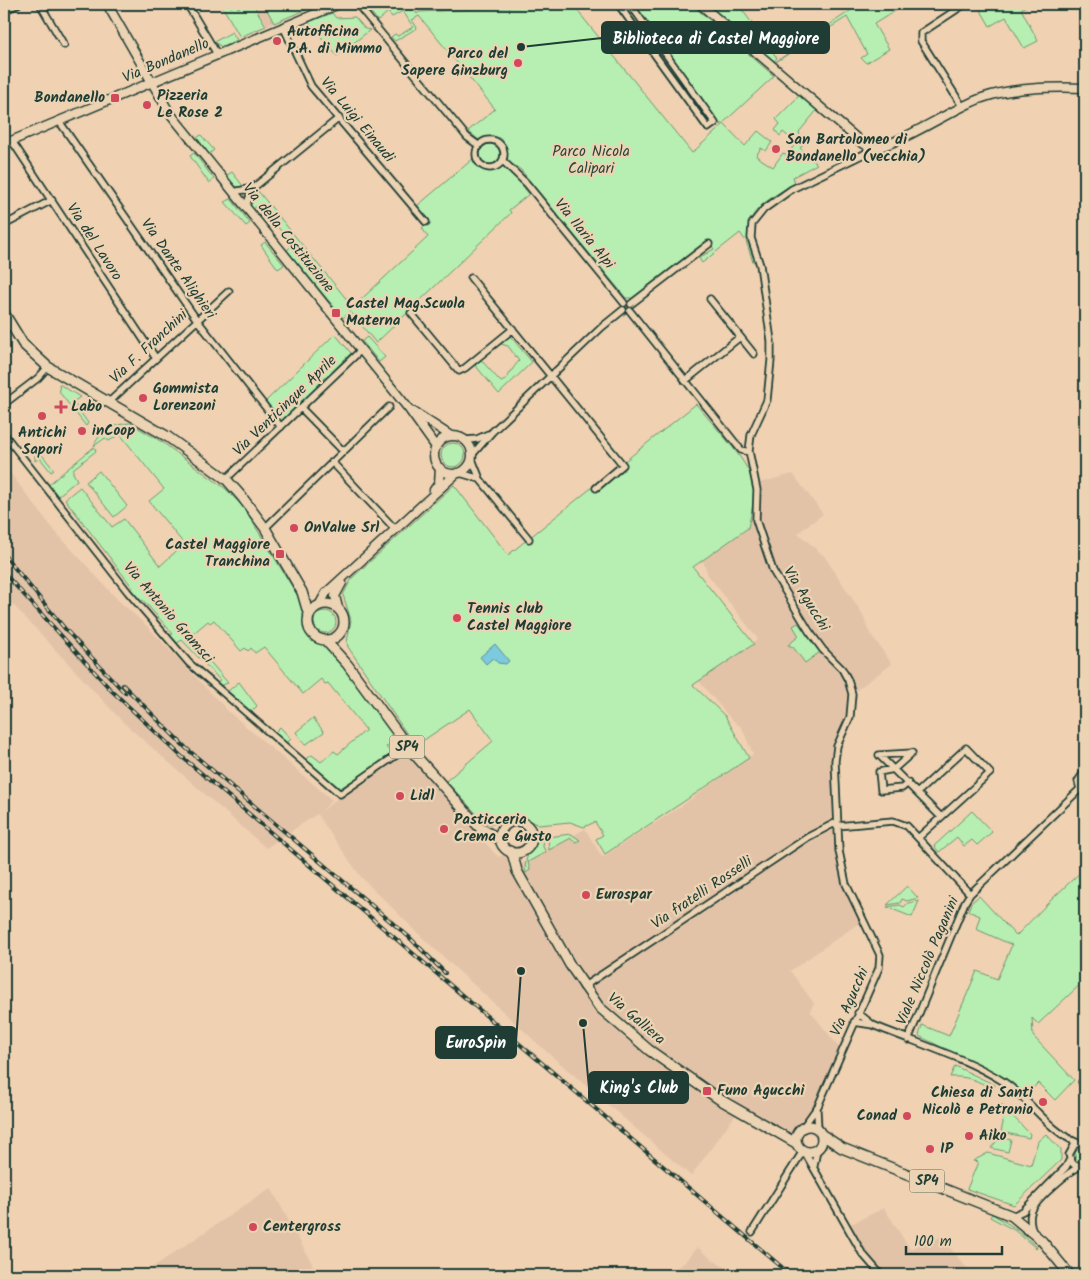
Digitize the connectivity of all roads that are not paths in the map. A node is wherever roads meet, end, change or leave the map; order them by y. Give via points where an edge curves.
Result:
1 (18, 4) edge
2 (40, 4) edge
3 (107, 4) edge
4 (187, 4) edge
5 (339, 4) edge
6 (357, 4) edge
7 (618, 4) edge
8 (630, 4) edge
9 (700, 4) edge
10 (965, 4) edge
11 (4, 11) edge
12 (283, 26) junction
13 (64, 45) dead end
14 (216, 54) junction
15 (151, 82) junction
16 (1085, 88) edge
17 (962, 106) junction
18 (339, 118) junction
19 (59, 121) junction
20 (12, 141) junction
21 (4, 144) edge
22 (478, 145) junction
23 (871, 148) junction
24 (503, 161) junction
25 (253, 188) junction
26 (232, 192) junction
27 (52, 200) junction
28 (245, 208) junction
29 (426, 222) dead end
30 (4, 225) edge
31 (710, 244) dead end
32 (471, 278) dead end
33 (229, 290) dead end
34 (710, 299) dead end
35 (626, 306) junction
36 (4, 313) edge
37 (411, 313) dead end
38 (197, 320) junction
39 (513, 329) junction
40 (740, 337) junction
41 (361, 350) junction
42 (754, 354) dead end
43 (155, 357) junction
44 (48, 367) junction
45 (550, 376) junction
46 (685, 381) junction
47 (109, 402) junction
48 (4, 404) edge
49 (388, 407) dead end
50 (301, 408) junction
51 (408, 408) junction
52 (281, 427) junction
53 (492, 432) junction
54 (4, 434) edge
55 (451, 436) junction
56 (466, 440) junction
57 (436, 447) junction
58 (344, 451) junction
59 (749, 452) junction
60 (472, 457) junction
61 (332, 462) junction
62 (440, 468) junction
63 (458, 473) junction
64 (226, 479) junction
65 (480, 479) junction
66 (596, 488) dead end
67 (431, 495) junction
68 (265, 528) junction
69 (395, 529) junction
70 (529, 539) dead end
71 (354, 570) junction
72 (302, 592) junction
73 (318, 605) junction
74 (338, 608) junction
75 (309, 616) junction
76 (340, 634) junction
77 (325, 640) junction
78 (347, 664) junction
79 (408, 747) junction
80 (894, 769) junction
81 (1085, 771) edge
82 (908, 783) junction
83 (1083, 791) edge
84 (917, 793) junction
85 (942, 817) junction
86 (476, 822) junction
87 (837, 824) junction
88 (504, 827) junction
89 (918, 838) junction
90 (501, 840) junction
91 (526, 849) junction
92 (510, 851) junction
93 (523, 880) junction
94 (970, 894) junction
95 (583, 987) junction
96 (858, 1013) junction
97 (854, 1022) junction
98 (873, 1025) junction
99 (908, 1040) junction
100 (1085, 1078) edge
101 (1085, 1088) edge
102 (818, 1106) junction
103 (802, 1127) junction
104 (780, 1132) junction
105 (820, 1132) junction
106 (1062, 1136) junction
107 (796, 1143) junction
108 (1083, 1143) edge
109 (842, 1148) junction
110 (817, 1149) junction
111 (803, 1151) junction
112 (1070, 1156) junction
113 (814, 1166) junction
114 (1083, 1167) edge
115 (1030, 1214) junction
116 (1016, 1218) junction
117 (752, 1232) dead end
118 (1033, 1232) junction
119 (881, 1275) edge
120 (1070, 1275) edge

1 - 11 street
2 - 13 street
3 - 15 street, Via della Costituzione
4 - 14 street
5 - 12 street, Via Bondanello
6 - 22 street via 467,137
7 - 8 street via 708,128 715,123
9 - 23 street
10 - 17 street via 921,32 921,41
12 - 14 street, Via Bondanello
12 - 18 street, Via Luigi Einaudi via 308,81
14 - 15 street, Via Bondanello
15 - 19 street, Via Bondanello
15 - 26 street, Via della Costituzione
16 - 17 street via 1016,91 984,97
17 - 23 street via 889,144
18 - 25 street
18 - 29 street, Via Luigi Einaudi
19 - 20 street, Via Bondanello
19 - 38 street, Via Dante Alighieri
20 - 21 street, Via Bondanello
20 - 27 street, Via del Lavoro
22 - 24 street, Via Ilaria Alpi via 487,139 498,141 505,152
22 - 24 street via 476,157 483,166 496,167
23 - 59 street, Via Agucchi via 774,200 752,224 751,238 760,265 771,360 767,400 751,435
24 - 35 street, Via Ilaria Alpi via 527,184
25 - 26 street
25 - 28 street
26 - 28 street, Via della Costituzione
27 - 30 street
27 - 43 street, Via del Lavoro
28 - 41 street, Via della Costituzione
31 - 35 street
32 - 39 street
33 - 38 street, Via F. Franchini
34 - 40 street
35 - 45 street
35 - 46 street
36 - 44 main road via 23,344
37 - 39 street via 459,371
38 - 43 street, Via F. Franchini
38 - 52 street, Via Dante Alighieri
39 - 45 street
40 - 42 street
40 - 46 street
41 - 50 street, Via Venticinque Aprile
41 - 51 street, Via della Costituzione
43 - 47 street, Via F. Franchini
44 - 47 main road
44 - 48 street
45 - 53 street
45 - 66 street via 624,466
46 - 59 street via 741,450
47 - 64 main road
49 - 58 street
50 - 52 street, Via Venticinque Aprile
50 - 58 street
51 - 55 street, Via della Costituzione
51 - 57 street, Via della Costituzione
52 - 64 street, Via Venticinque Aprile
53 - 56 street
53 - 60 street
54 - 79 street, Via Antonio Gramsci via 128,592 189,662 340,794
55 - 56 street
55 - 57 street
56 - 60 street
57 - 62 street via 434,456
58 - 61 street
59 - 87 street, Via Agucchi via 757,490 756,520 774,571 809,631 842,669 852,694 850,717 837,746
60 - 63 street via 466,469
60 - 65 street
61 - 68 street
61 - 69 street
62 - 63 street via 448,473
62 - 67 street via 439,483
63 - 65 street
63 - 67 street
64 - 68 main road
65 - 70 street
67 - 69 street
68 - 72 main road
69 - 71 street
71 - 73 street via 326,593
71 - 74 street via 337,590
72 - 73 main road
72 - 75 main road
73 - 74 main road via 332,604
73 - 75 main road
74 - 76 main road, SP4 via 344,620
75 - 77 main road, SP4 via 310,631
76 - 77 main road
76 - 78 main road, SP4
77 - 78 main road, SP4
78 - 79 main road, SP4
79 - 86 main road, SP4
80 - 80 street via 878,755 912,753 900,764
80 - 82 street
80 - 82 street via 879,772 881,790 902,788
81 - 83 street, Viale Niccolò Paganini via 1079,777
82 - 84 street
83 - 94 street, Viale Niccolò Paganini
84 - 85 street
84 - 85 street via 966,748 990,772
85 - 89 street
86 - 88 main road via 493,828
86 - 90 main road, SP4 via 480,828
87 - 89 street via 893,821 907,826
87 - 95 street, Via fratelli Rosselli via 808,837
87 - 96 street, Via Agucchi via 846,884 880,955 879,968
88 - 90 main road
88 - 91 main road via 516,821 528,827 532,840
89 - 94 street
90 - 92 main road
91 - 92 main road via 517,853
91 - 93 main road, Via Galliera via 521,860
92 - 93 main road, Via Galliera
93 - 95 main road, Via Galliera
94 - 99 street, Viale Niccolò Paganini
95 - 104 main road, Via Galliera via 599,1007 649,1050 747,1117
96 - 97 street, Via Agucchi
96 - 98 street
97 - 98 street
97 - 102 street, Via Agucchi
98 - 99 street
99 - 106 street via 1005,1083
100 - 101 street via 1082,1082
102 - 103 street
102 - 105 street via 816,1118
103 - 104 main road
103 - 105 main road via 813,1126
103 - 107 main road via 796,1135
104 - 107 main road, Via Galliera
105 - 109 main road
105 - 110 main road via 822,1141
106 - 108 street
106 - 112 street
107 - 111 main road
108 - 112 street
109 - 110 main road
109 - 116 main road, SP4
110 - 111 main road
110 - 113 street
111 - 113 street
111 - 117 street
112 - 114 street
112 - 116 street via 1066,1167
113 - 119 street via 862,1253
114 - 115 street via 1061,1180
115 - 116 street
115 - 118 street
116 - 118 main road, SP4
118 - 120 main road, SP4

